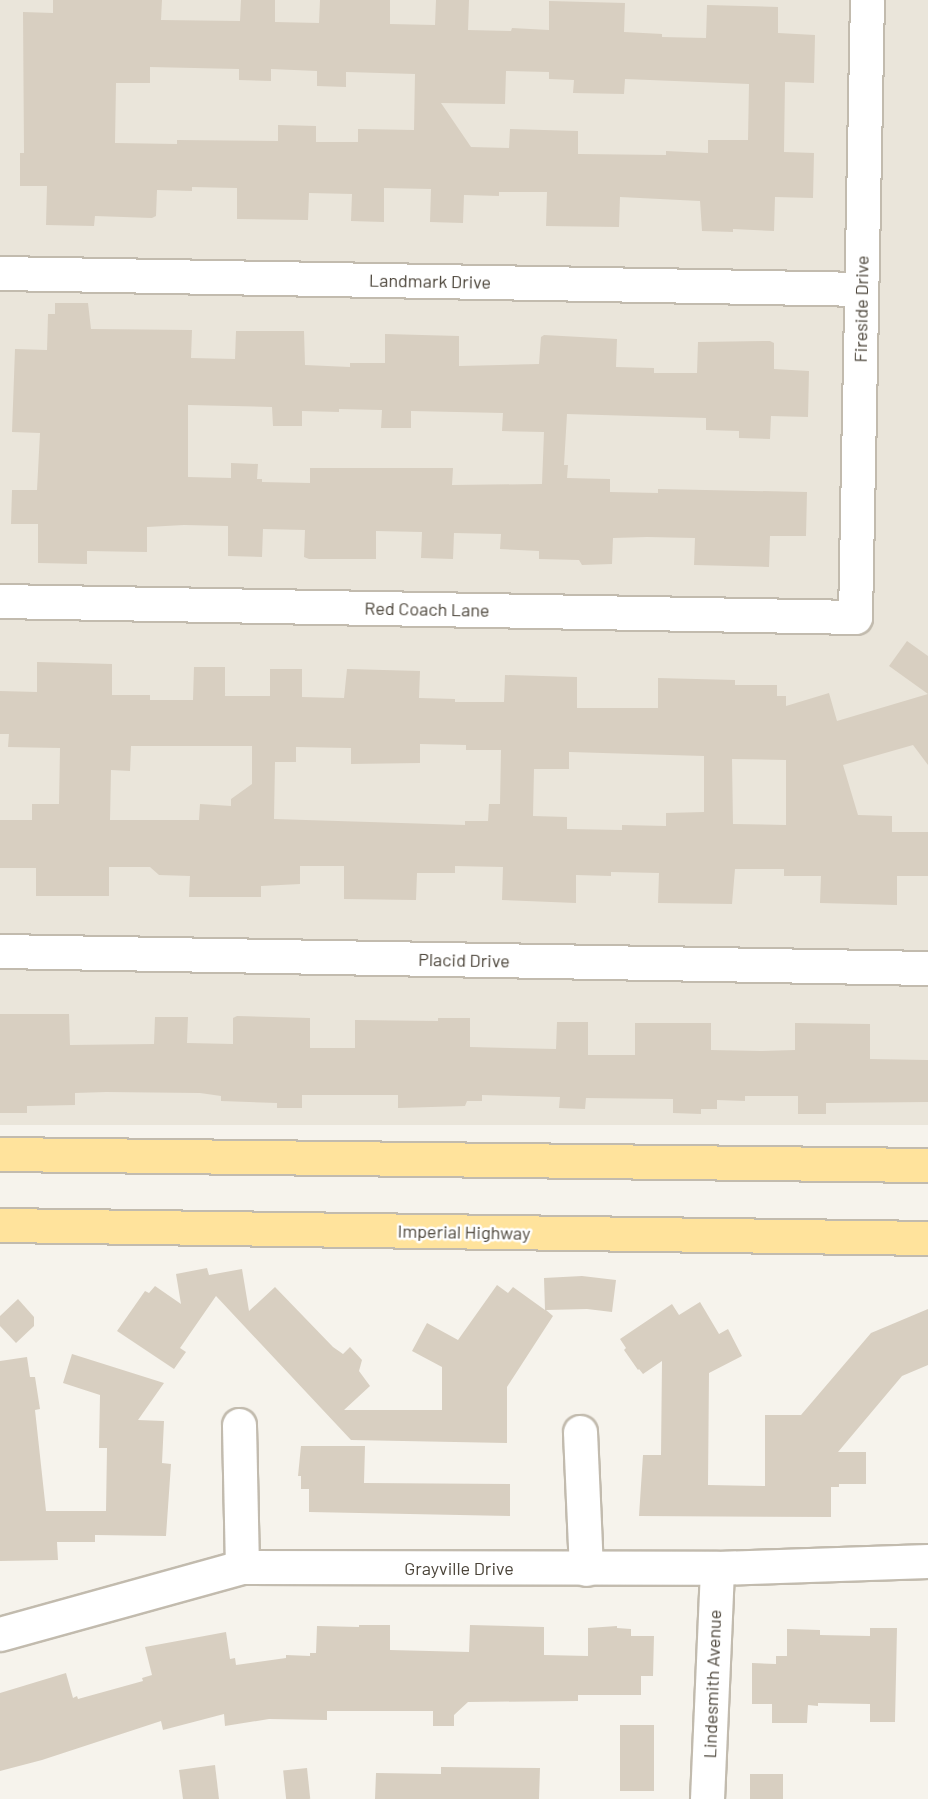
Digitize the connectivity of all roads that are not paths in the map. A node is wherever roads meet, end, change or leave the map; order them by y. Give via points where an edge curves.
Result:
1 (867, 0) edge
2 (0, 273) edge
3 (861, 289) junction
4 (0, 601) edge
5 (855, 617) joint
6 (0, 951) edge
7 (928, 969) edge
8 (0, 1154) edge
9 (928, 1165) edge
10 (0, 1225) edge
11 (928, 1238) edge
12 (239, 1425) dead end
13 (580, 1432) dead end
14 (928, 1561) edge
15 (242, 1567) junction
16 (717, 1568) junction
17 (586, 1569) junction
18 (0, 1634) edge
19 (707, 1799) edge

1 - 3 street, Fireside Drive
2 - 3 street, Landmark Drive
3 - 5 street, Fireside Drive
4 - 5 street, Red Coach Lane
6 - 7 street, Placid Drive
8 - 9 main road
10 - 11 main road, Imperial Highway
12 - 15 street
13 - 17 street
14 - 16 street, Grayville Drive
15 - 17 street, Grayville Drive
15 - 18 street, Grayville Drive
16 - 17 street, Grayville Drive
16 - 19 street, Lindesmith Avenue

